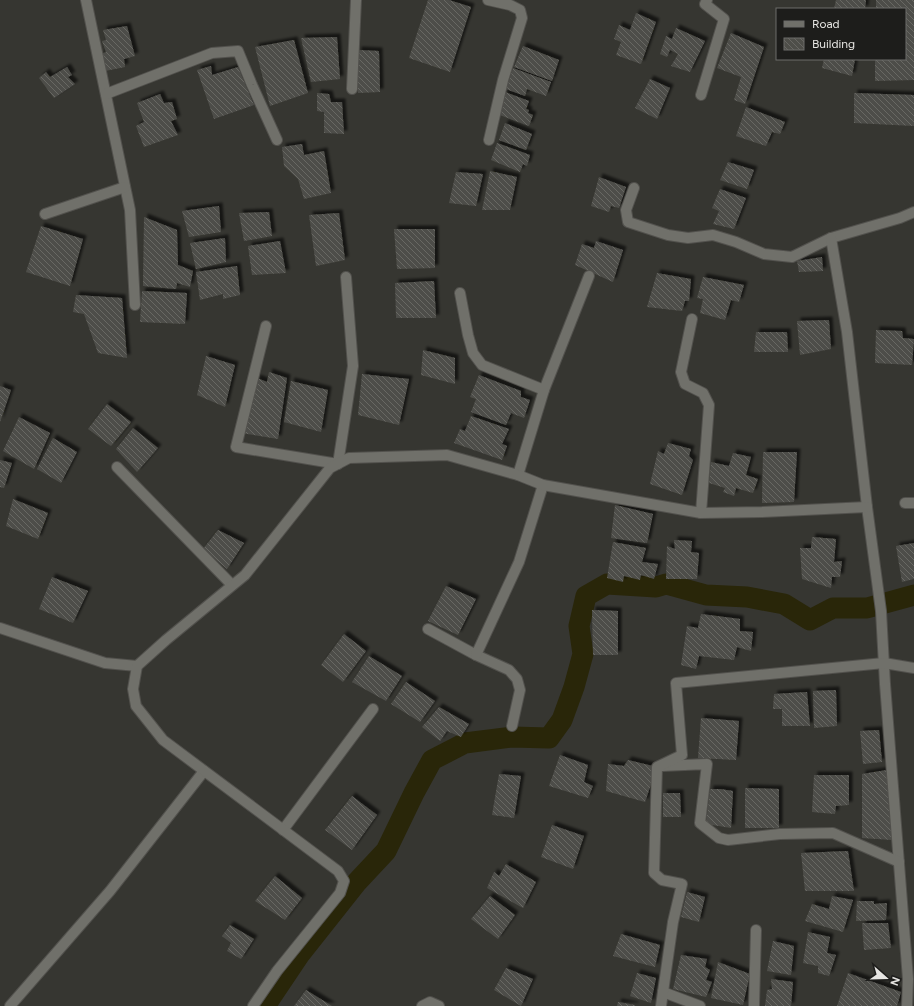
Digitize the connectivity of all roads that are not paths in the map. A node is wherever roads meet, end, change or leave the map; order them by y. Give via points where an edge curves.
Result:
1 (86, 0) edge
2 (356, 0) edge
3 (488, 0) edge
4 (707, 0) edge
5 (352, 89) dead end
6 (106, 94) junction
7 (700, 95) dead end
8 (276, 140) dead end
9 (489, 140) dead end
10 (125, 187) junction
11 (634, 188) dead end
12 (914, 212) edge
13 (46, 214) dead end
14 (831, 238) junction
15 (589, 276) dead end
16 (346, 277) dead end
17 (460, 293) dead end
18 (135, 305) dead end
19 (692, 319) dead end
20 (266, 326) dead end
21 (544, 390) junction
22 (338, 464) junction
23 (116, 467) dead end
24 (518, 475) junction
25 (543, 485) junction
26 (867, 507) junction
27 (701, 513) junction
28 (232, 585) junction
29 (0, 628) edge
30 (428, 629) dead end
31 (476, 655) junction
32 (884, 663) junction
33 (137, 666) junction
34 (914, 668) edge
35 (373, 709) dead end
36 (512, 726) dead end
37 (657, 767) junction
38 (204, 771) junction
39 (283, 830) junction
40 (899, 862) junction
41 (756, 930) dead end
42 (910, 959) edge
43 (663, 992) junction
44 (10, 1006) edge
45 (252, 1006) edge
46 (422, 1006) edge
47 (439, 1006) edge
48 (661, 1006) edge
49 (700, 1006) edge
50 (754, 1006) edge
51 (907, 1006) edge

1 - 6 street
2 - 5 street
3 - 9 street via 520,10 522,18 503,80
4 - 7 street via 705,4 724,19
6 - 8 street via 212,53 238,51
6 - 10 street
10 - 13 street
10 - 18 street via 130,210
11 - 14 street via 626,210 628,222 668,235 688,238 713,235 764,254 792,257
12 - 14 street
14 - 26 street via 847,332
15 - 21 street
16 - 22 street via 353,366
17 - 21 street via 471,347 482,365
19 - 27 street via 681,372 685,384 703,393 709,405
20 - 22 street via 236,447
21 - 24 street
22 - 24 street via 349,458 447,455
22 - 28 street via 330,468 245,574
23 - 28 street
24 - 25 street
25 - 27 street
25 - 31 street via 519,562
26 - 27 street
26 - 32 street via 880,599
28 - 33 street
29 - 33 street via 105,663
30 - 31 street
31 - 36 street via 509,670 517,679 520,690
32 - 34 street
32 - 37 street via 676,683 682,755
32 - 40 street
33 - 38 street via 133,689 136,706 163,740
35 - 39 street
37 - 40 street via 708,764 700,823 719,838 728,840 780,834 833,833
37 - 43 street via 654,873 662,880 682,884 673,922
38 - 39 street
38 - 44 street via 110,891
39 - 45 street via 338,871 344,881 340,893
40 - 42 street
41 - 50 street
42 - 51 street
43 - 48 street
43 - 49 street
46 - 47 street via 430,1002

